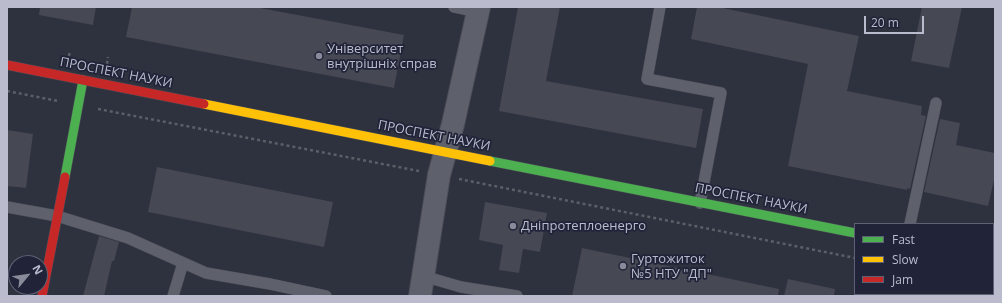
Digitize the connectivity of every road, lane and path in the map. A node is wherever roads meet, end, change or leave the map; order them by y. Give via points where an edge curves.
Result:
1 (454, 7) edge
2 (660, 7) edge
3 (478, 9) edge
4 (7, 65) edge
5 (84, 80) junction
6 (936, 103) dead end
7 (446, 151) junction
8 (700, 203) junction
9 (7, 207) edge
10 (57, 216) junction
11 (910, 223) edge
12 (854, 233) edge
13 (183, 263) junction
14 (422, 286) edge
15 (42, 296) edge
16 (173, 296) edge
17 (326, 296) edge
18 (517, 296) edge

1 - 3 lane
2 - 8 lane via 647,79 721,93
3 - 7 street
4 - 5 main road, ПРОСПЕКТ НАУКИ
5 - 7 main road, ПРОСПЕКТ НАУКИ
5 - 10 main road
6 - 11 lane
7 - 8 main road, ПРОСПЕКТ НАУКИ
7 - 14 street via 439,175
8 - 12 main road, ПРОСПЕКТ НАУКИ
9 - 10 lane
10 - 13 lane via 128,238
10 - 15 main road
13 - 16 lane
13 - 17 lane via 206,273
14 - 18 lane via 461,287

